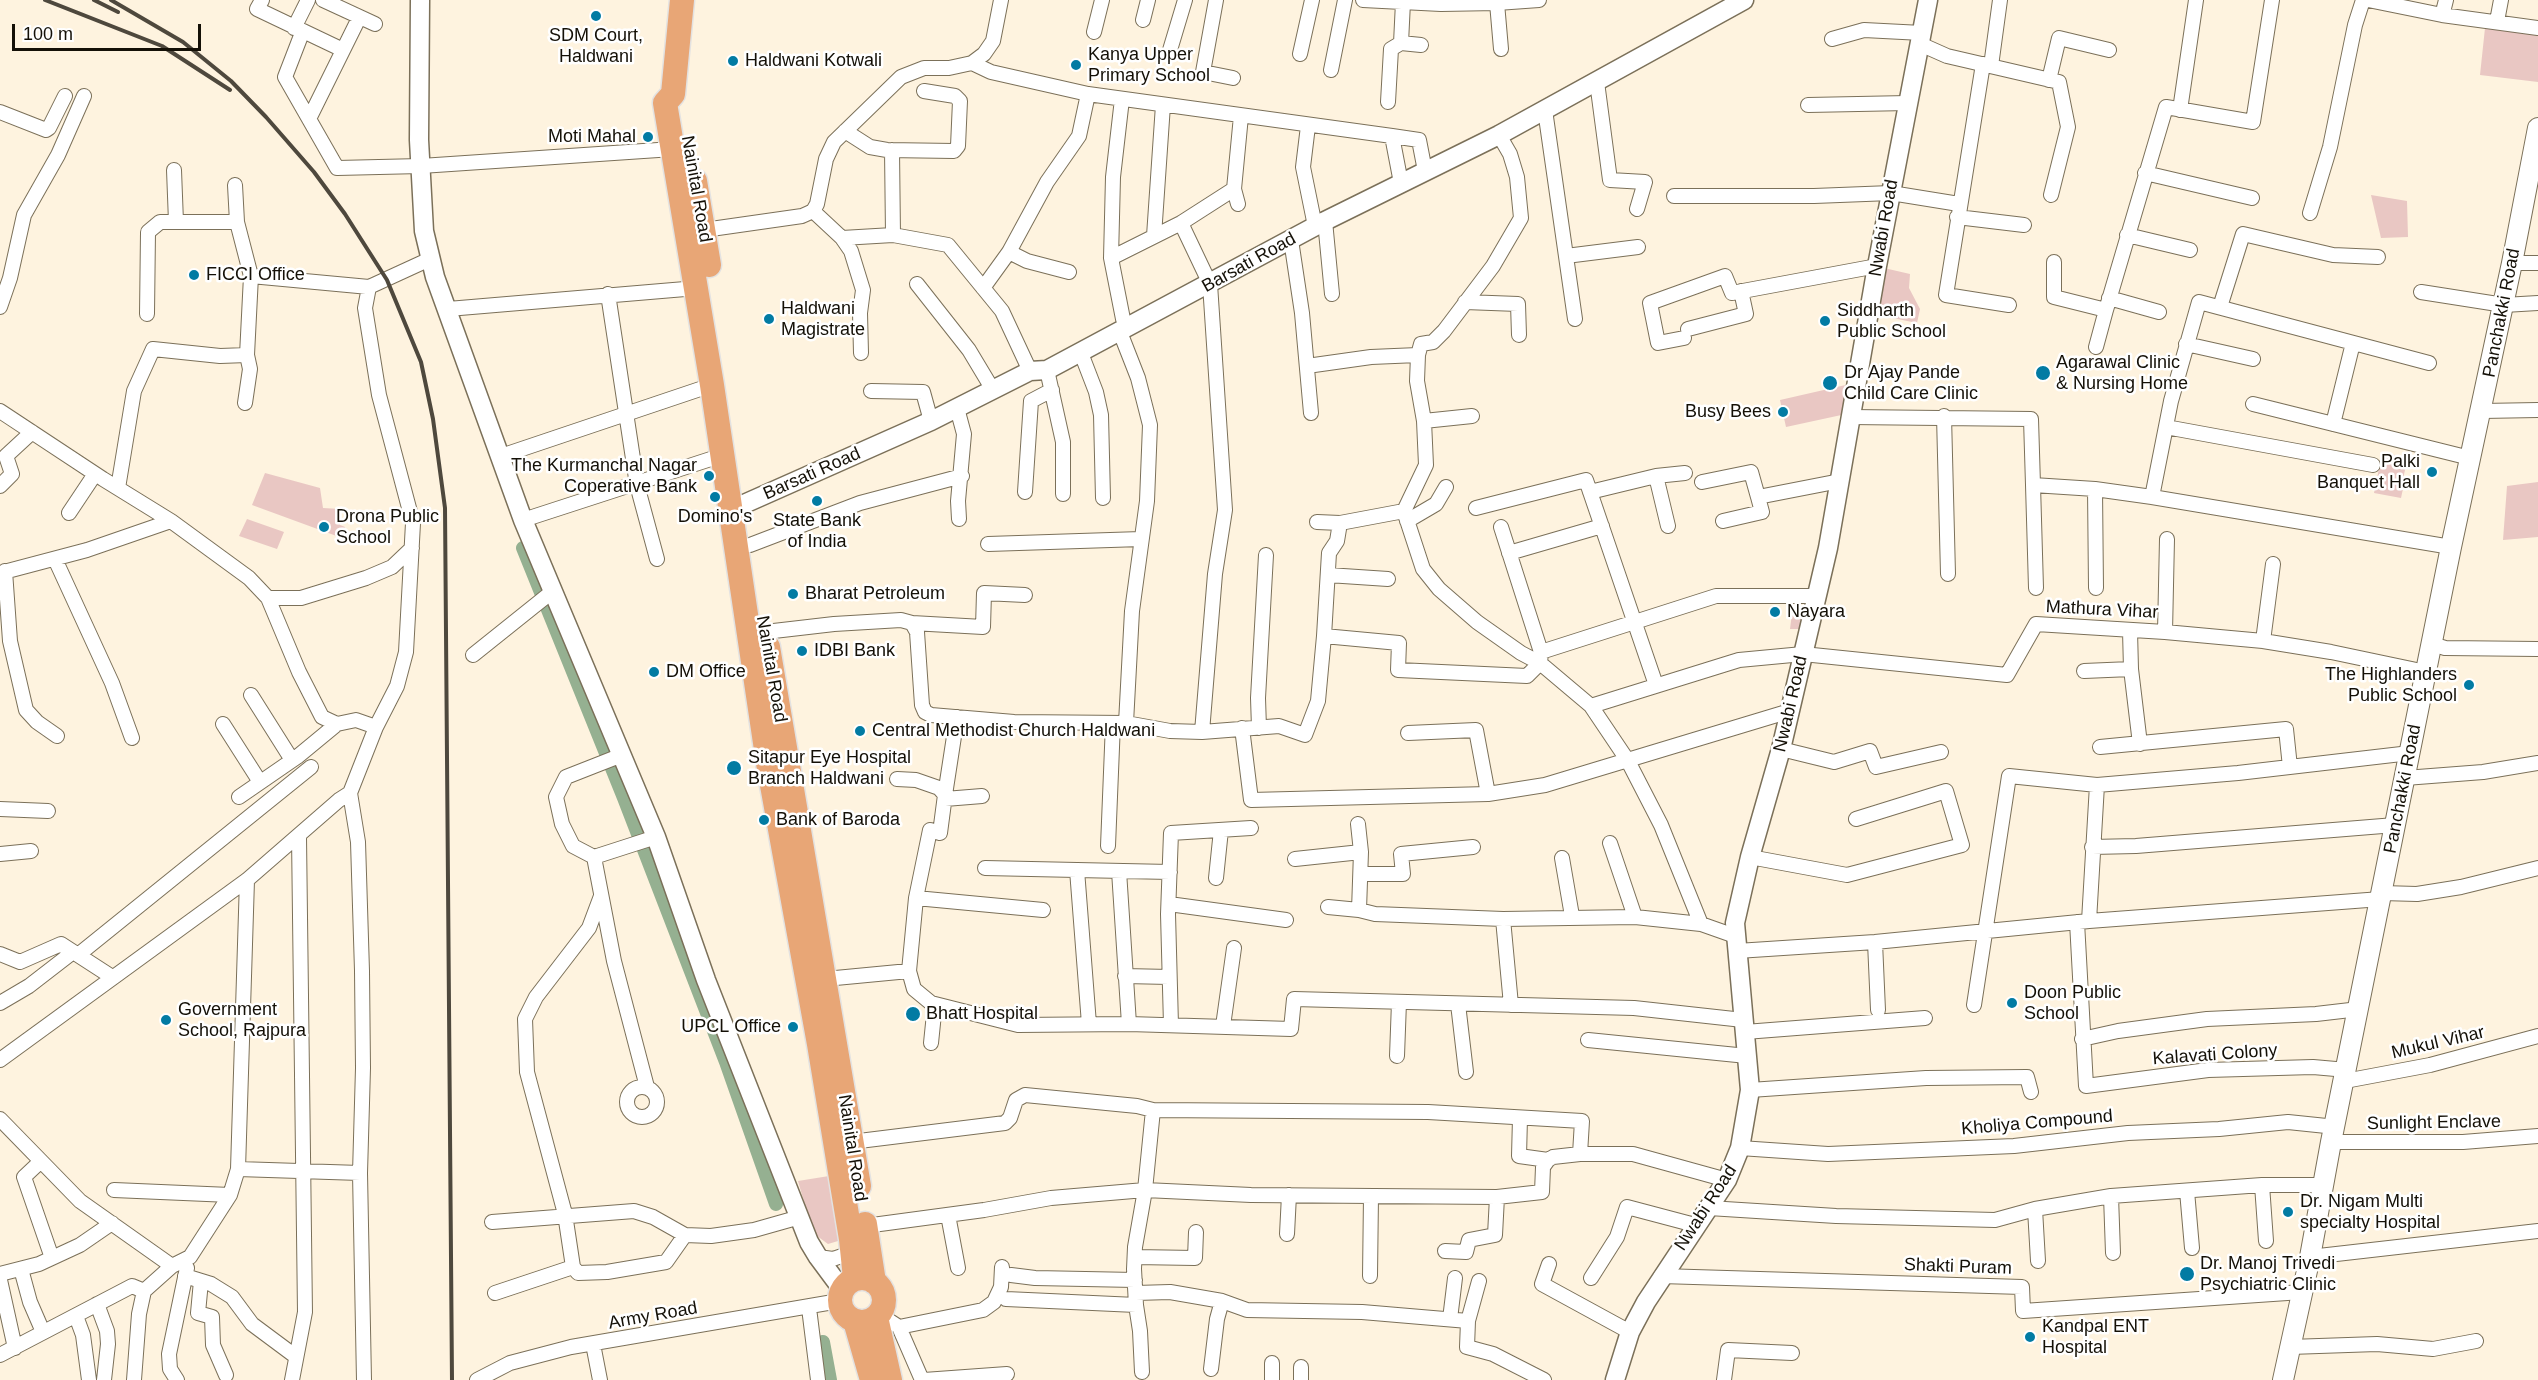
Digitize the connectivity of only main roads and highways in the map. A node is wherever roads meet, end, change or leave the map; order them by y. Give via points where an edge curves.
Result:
1 (682, 0) edge
2 (673, 94) junction
3 (2538, 128) edge
4 (2534, 165) edge
5 (696, 231) junction
6 (720, 383) junction
7 (812, 952) junction
8 (852, 1287) junction
9 (877, 1320) junction
10 (872, 1380) edge
11 (890, 1380) edge
12 (2283, 1380) edge

1 - 2 highway, Nainital Road
2 - 5 highway, Nainital Road via 680,100
2 - 5 highway, Nainital Road via 665,103 672,149
3 - 4 main road, Panchakki Road
4 - 12 main road, Panchakki Road via 2451,548
5 - 6 highway, Nainital Road
5 - 6 highway, Nainital Road via 697,288
6 - 7 highway, Nainital Road via 765,632
6 - 7 highway, Nainital Road via 723,455 768,763
7 - 8 highway, Nainital Road via 853,1252
7 - 8 highway, Nainital Road via 825,979 865,1226
8 - 9 highway via 884,1295
8 - 9 highway via 844,1314
9 - 10 highway
9 - 11 highway

